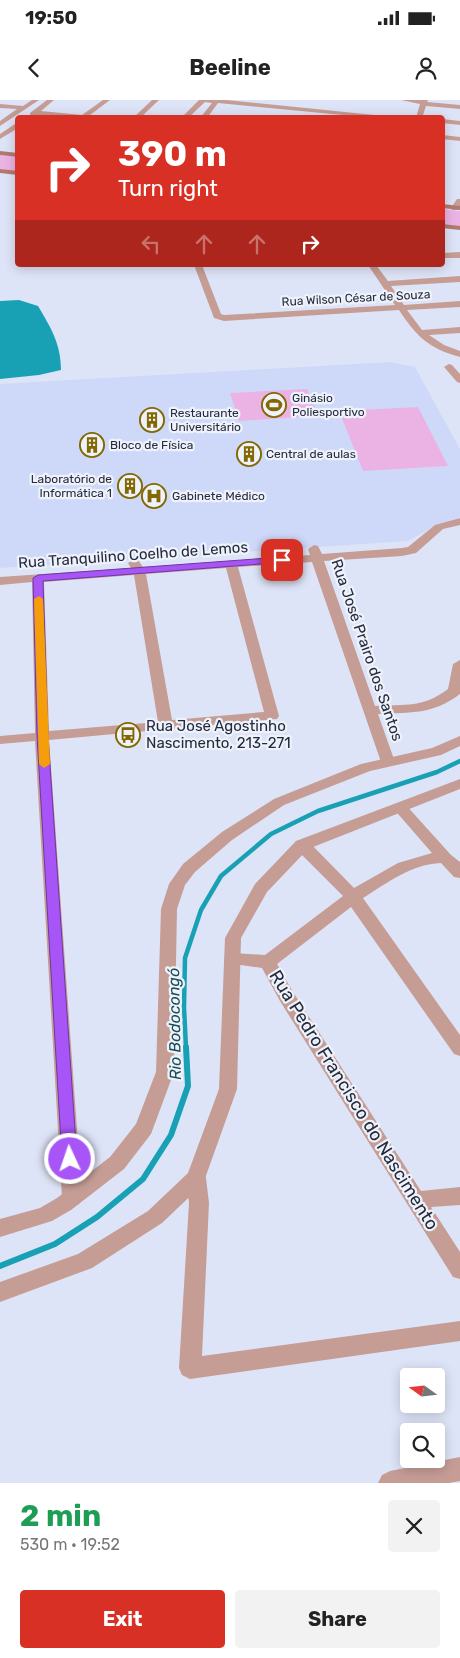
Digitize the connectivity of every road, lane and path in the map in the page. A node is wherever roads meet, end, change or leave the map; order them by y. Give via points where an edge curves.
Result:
1 (36, 100) edge
2 (51, 100) edge
3 (107, 100) edge
4 (156, 100) edge
5 (204, 100) edge
6 (269, 100) edge
7 (404, 100) edge
8 (216, 101) edge
9 (424, 102) edge
10 (263, 106) junction
11 (460, 107) edge
12 (0, 108) edge
13 (22, 110) junction
14 (35, 112) junction
15 (31, 115) edge
16 (64, 115) edge
17 (86, 115) edge
18 (139, 115) edge
19 (187, 115) edge
20 (205, 115) edge
21 (366, 115) edge
22 (419, 115) edge
23 (445, 121) edge
24 (460, 123) edge
25 (0, 124) edge
26 (15, 126) edge
27 (0, 137) edge
28 (445, 138) edge
29 (460, 140) edge
30 (0, 153) edge
31 (15, 155) edge
32 (0, 171) edge
33 (15, 173) edge
34 (445, 206) edge
35 (458, 206) edge
36 (445, 226) edge
37 (460, 228) edge
38 (460, 255) edge
39 (445, 256) edge
40 (199, 267) edge
41 (374, 267) edge
42 (383, 267) edge
43 (460, 279) edge
44 (390, 284) junction
45 (460, 304) edge
46 (413, 307) junction
47 (402, 308) junction
48 (460, 330) edge
49 (429, 335) junction
50 (460, 354) edge
51 (449, 367) dead end
52 (460, 380) edge
53 (460, 520) edge
54 (316, 553) junction
55 (231, 564) junction
56 (136, 566) junction
57 (0, 571) edge
58 (38, 578) junction
59 (0, 581) edge
60 (460, 664) edge
61 (370, 710) junction
62 (166, 725) junction
63 (42, 736) junction
64 (0, 740) edge
65 (460, 740) edge
66 (388, 762) junction
67 (460, 784) edge
68 (400, 807) junction
69 (302, 845) junction
70 (446, 858) junction
71 (460, 873) edge
72 (353, 897) junction
73 (233, 959) junction
74 (268, 962) junction
75 (460, 1049) edge
76 (196, 1178) junction
77 (460, 1196) edge
78 (72, 1198) junction
79 (417, 1200) junction
80 (0, 1228) edge
81 (460, 1270) edge
82 (0, 1292) edge
83 (460, 1331) edge
84 (460, 1469) edge
85 (390, 1483) edge

1 - 13 street
2 - 14 street
3 - 17 street
4 - 18 street
5 - 8 street
5 - 19 street
6 - 10 street
7 - 9 street
8 - 10 street
8 - 20 street
9 - 11 street
9 - 22 street
10 - 21 street
12 - 13 street
13 - 25 street
14 - 15 street
14 - 16 street
23 - 24 street
26 - 27 street
28 - 29 street
30 - 31 main road
32 - 33 main road
34 - 35 main road
36 - 37 main road
38 - 39 street
40 - 47 street, Rua Wilson César de Souza via 217,316 224,318
41 - 44 street
42 - 44 street
43 - 44 street
44 - 46 street
44 - 47 street
45 - 46 street, Rua Wilson César de Souza
46 - 47 street, Rua Wilson César de Souza
46 - 49 street
47 - 49 street via 419,333
48 - 49 street
49 - 50 street via 447,351
51 - 52 street
53 - 54 street, Rua Tranquilino Coelho de Lemos via 439,527 412,550
54 - 55 street, Rua Tranquilino Coelho de Lemos
54 - 56 street
54 - 61 street, Rua José Prairo dos Santos
55 - 56 street, Rua Tranquilino Coelho de Lemos
55 - 62 street via 272,716
56 - 57 street
56 - 58 street, Rua Tranquilino Coelho de Lemos
56 - 62 street
58 - 59 street, Rua Tranquilino Coelho de Lemos
58 - 63 street
60 - 61 street via 455,691 441,701 427,707
61 - 66 street, Rua José Prairo dos Santos
62 - 63 street
63 - 64 street
63 - 78 street
65 - 66 street via 436,752
66 - 78 street via 366,767 278,802 206,852 177,884 169,909 167,936 165,1072 144,1128 117,1163
67 - 68 street
68 - 69 street
68 - 70 street
69 - 72 street
69 - 73 street via 261,888 233,938
70 - 71 street
70 - 72 street, Rua Pedro Francisco do Nascimento via 424,858
72 - 74 street, Rua Pedro Francisco do Nascimento
72 - 75 street
73 - 74 street
73 - 76 street via 228,1089
74 - 79 street, Rua Pedro Francisco do Nascimento via 286,996
76 - 82 street via 155,1217 85,1261
76 - 83 street via 199,1202 190,1368
77 - 79 street
78 - 80 street via 45,1215
79 - 81 street, Rua Pedro Francisco do Nascimento
84 - 85 street

